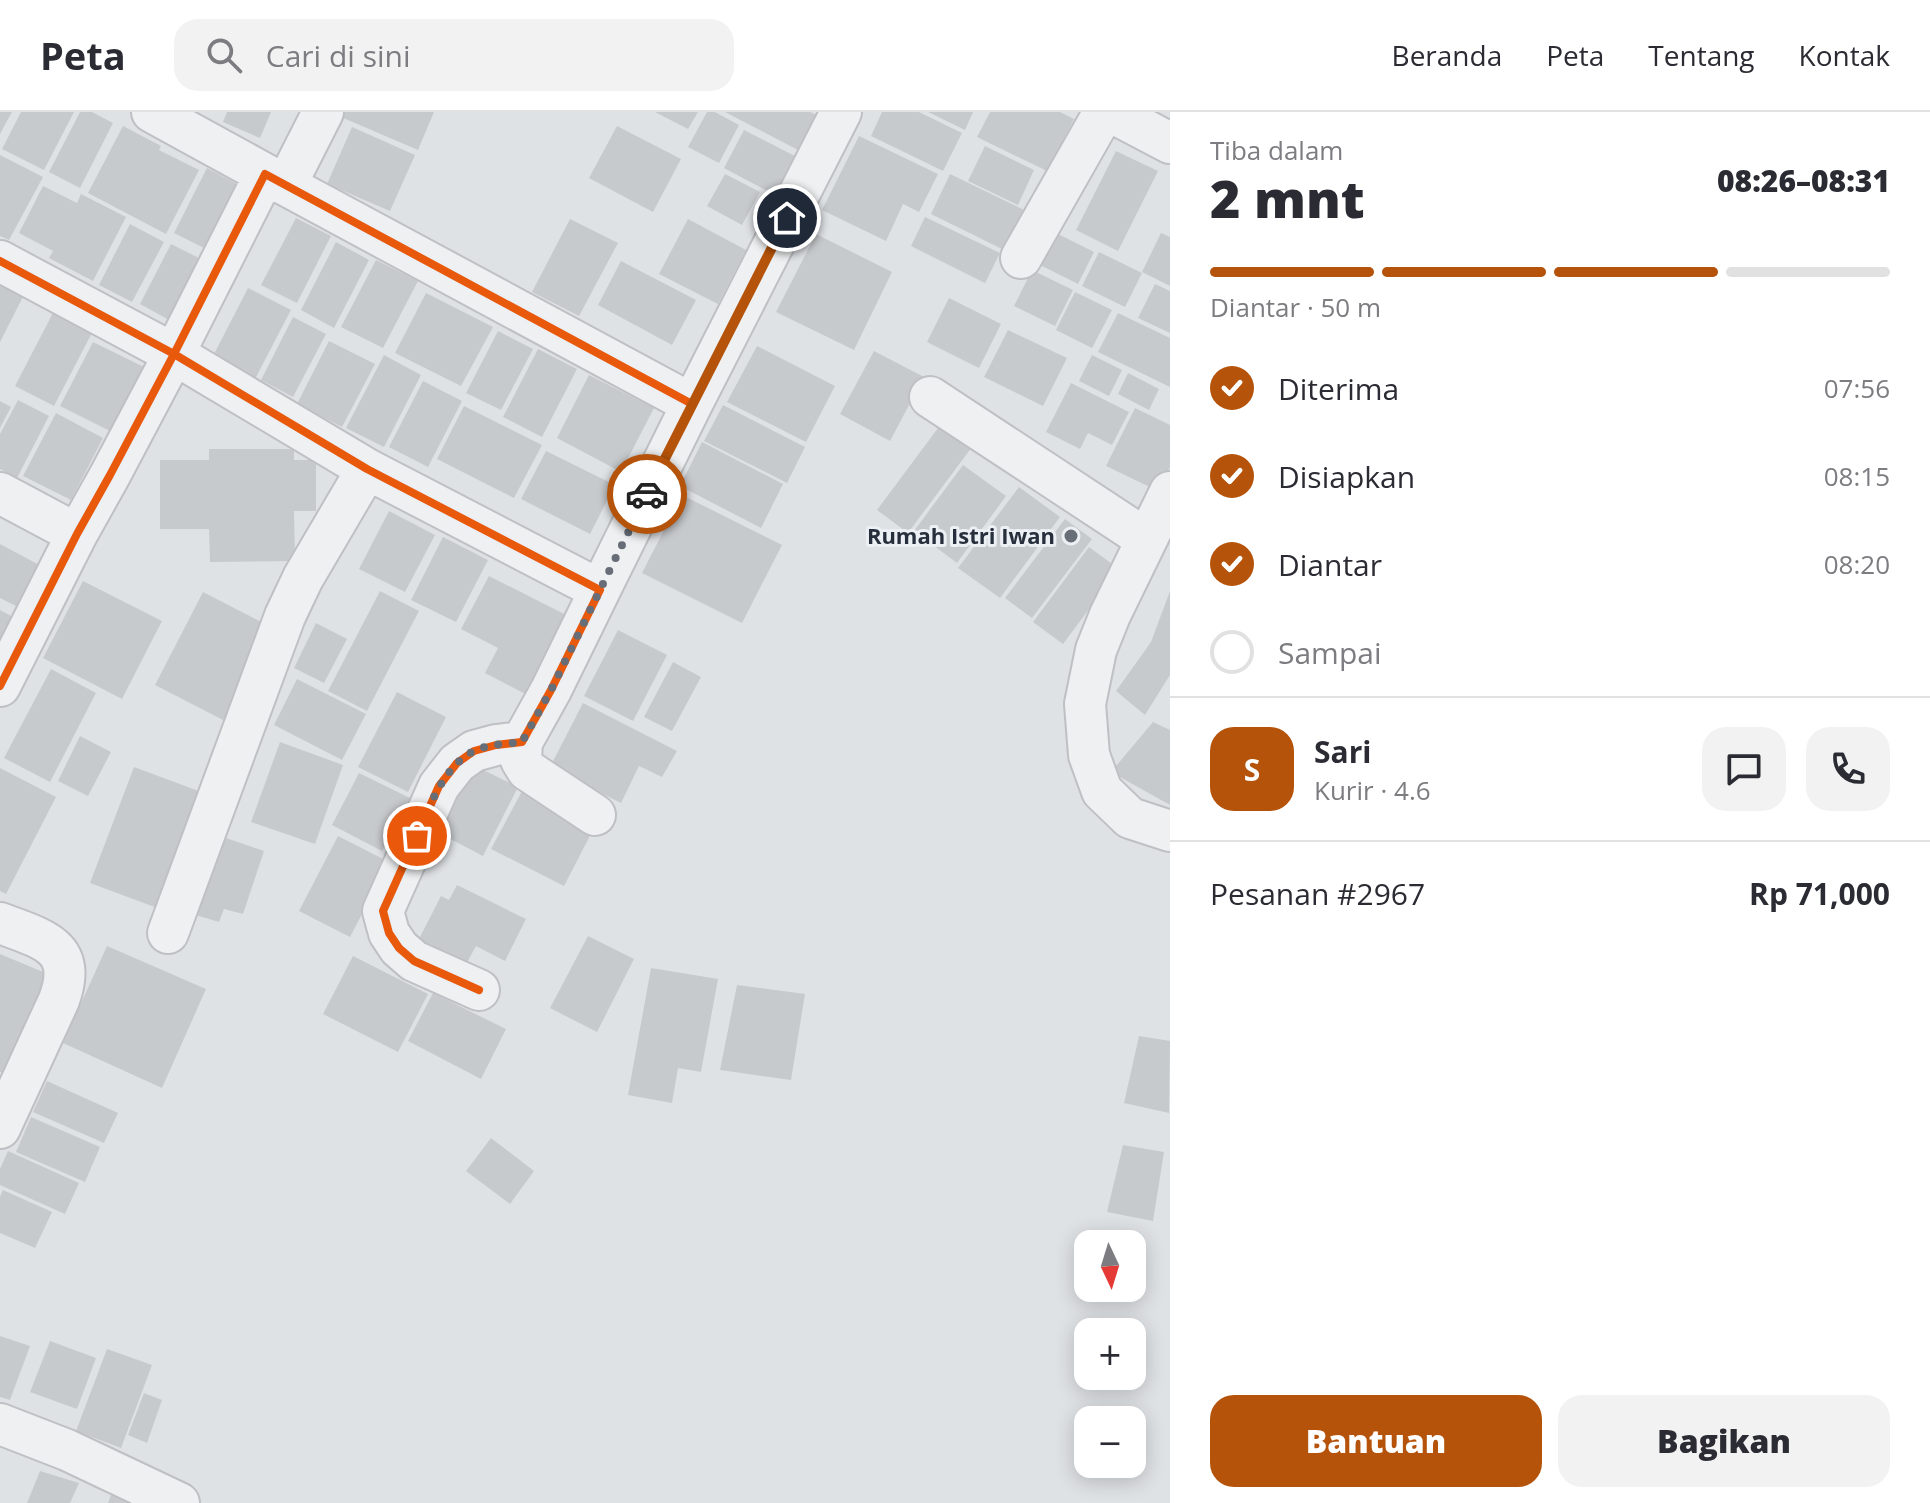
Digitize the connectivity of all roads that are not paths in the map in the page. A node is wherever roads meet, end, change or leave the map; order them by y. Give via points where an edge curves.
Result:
1 (152, 112) edge
2 (323, 112) edge
3 (841, 112) edge
4 (1104, 112) edge
5 (1111, 112) edge
6 (1170, 143) edge
7 (275, 180) junction
8 (1021, 258) dead end
9 (0, 261) edge
10 (174, 354) junction
11 (930, 397) dead end
12 (692, 404) junction
13 (367, 469) junction
14 (1170, 492) edge
15 (0, 493) edge
16 (77, 534) junction
17 (1146, 539) junction
18 (600, 590) junction
19 (0, 686) edge
20 (522, 742) junction
21 (595, 815) dead end
22 (1170, 831) edge
23 (0, 923) edge
24 (168, 933) dead end
25 (479, 990) dead end
26 (0, 1128) edge
27 (0, 1424) edge
28 (179, 1503) edge

1 - 7 street
2 - 7 street
3 - 12 street
4 - 8 street
5 - 6 street
7 - 10 street
7 - 12 street
9 - 10 street
10 - 13 street
10 - 16 street
11 - 17 street
12 - 18 street
13 - 18 street
13 - 24 street via 285,616
14 - 17 street
15 - 16 street
16 - 19 street
17 - 22 street via 1096,650 1085,704 1089,755 1102,791 1130,818
18 - 20 street
20 - 21 street via 521,760 527,770
20 - 25 street via 474,751 457,763 439,786 383,911 389,933 414,961
23 - 26 street via 44,940 66,967 59,1000
27 - 28 street

